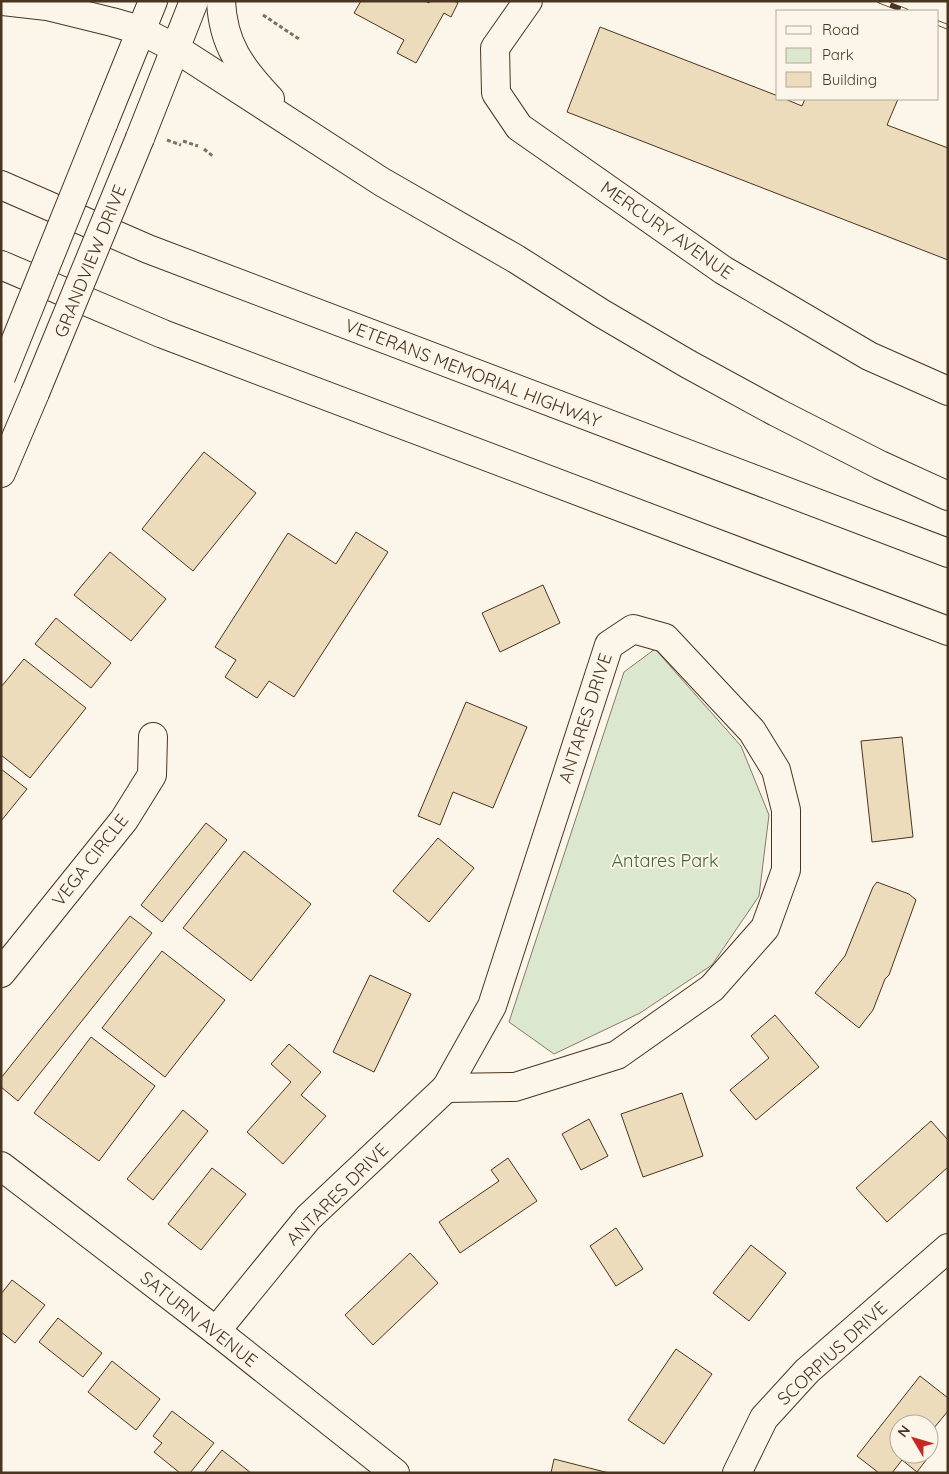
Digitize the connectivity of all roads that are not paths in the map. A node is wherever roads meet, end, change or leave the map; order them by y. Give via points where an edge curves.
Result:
1 (3, 1) edge
2 (153, 1) edge
3 (194, 1) edge
4 (221, 1) edge
5 (528, 1) edge
6 (140, 30) junction
7 (175, 48) junction
8 (295, 125) junction
9 (1, 185) edge
10 (1, 265) edge
11 (1, 280) edge
12 (163, 334) junction
13 (1, 377) edge
14 (948, 391) edge
15 (1, 473) edge
16 (948, 496) edge
17 (948, 553) edge
18 (948, 631) edge
19 (153, 737) dead end
20 (1, 973) edge
21 (446, 1088) junction
22 (1, 1166) edge
23 (948, 1248) edge
24 (216, 1331) junction
25 (396, 1473) edge
26 (736, 1473) edge

1 - 6 main road via 47,6
2 - 6 main road
3 - 7 main road, GRANDVIEW DRIVE
4 - 8 main road via 224,26 236,58
5 - 14 main road, MERCURY AVENUE via 495,48 496,94 519,127 723,270 869,356
6 - 7 main road
6 - 13 main road, bridge
7 - 8 main road
7 - 15 main road, GRANDVIEW DRIVE, bridge via 150,137
8 - 16 main road via 382,182 688,364 776,412
9 - 17 main road, VETERANS MEMORIAL HIGHWAY via 148,249
10 - 12 main road
11 - 12 main road
12 - 18 main road
19 - 20 main road, VEGA CIRCLE via 152,775 124,820
21 - 21 main road, ANTARES DRIVE via 492,1006 608,645 633,629 665,638 752,731 776,770 786,810 786,870 765,928 712,988 617,1055 514,1087
21 - 24 main road, ANTARES DRIVE via 308,1218
22 - 24 main road, SATURN AVENUE
23 - 26 main road, SCORPIUS DRIVE via 808,1370 764,1418
24 - 25 main road, SATURN AVENUE

